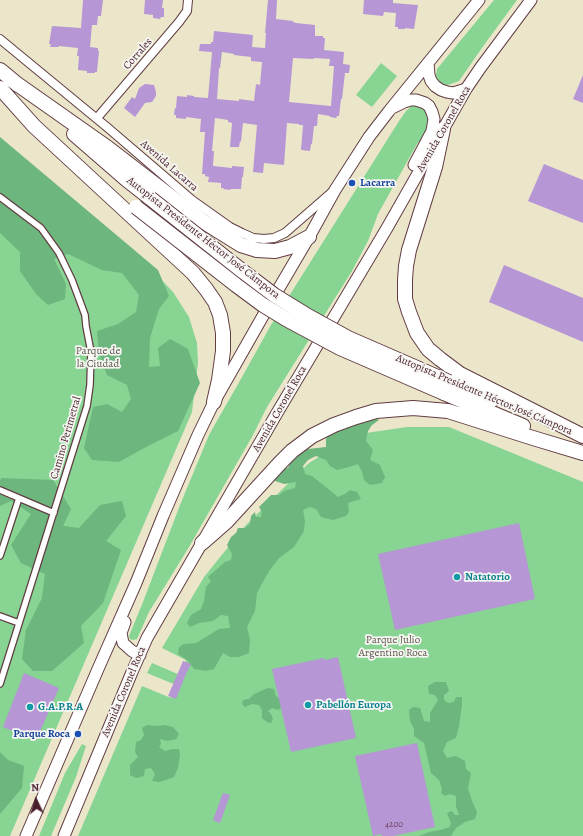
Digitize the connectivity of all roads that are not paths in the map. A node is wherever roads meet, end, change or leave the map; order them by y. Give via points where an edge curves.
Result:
1 (188, 0) edge
2 (479, 0) edge
3 (531, 0) edge
4 (0, 38) edge
5 (428, 63) junction
6 (3, 81) edge
7 (466, 89) junction
8 (389, 111) junction
9 (97, 118) junction
10 (443, 129) junction
11 (335, 190) junction
12 (0, 197) edge
13 (387, 228) junction
14 (309, 237) junction
15 (447, 388) junction
16 (214, 402) junction
17 (583, 436) edge
18 (583, 452) edge
19 (0, 490) edge
20 (19, 498) junction
21 (54, 513) junction
22 (202, 543) junction
23 (0, 556) edge
24 (136, 583) junction
25 (0, 616) edge
26 (19, 623) junction
27 (140, 655) junction
28 (0, 684) edge
29 (26, 836) edge
30 (64, 836) edge

1 - 9 street, Corrales via 187,11 179,22
2 - 5 main road
3 - 7 main road, Avenida Coronel Roca
4 - 9 street, Avenida Lacarra
5 - 7 main road via 429,75 435,86 453,93
5 - 8 main road
6 - 14 highway via 108,148 204,222 241,245 257,250 275,251 290,247
6 - 15 highway, Autopista Presidente Héctor José Cámpora, bridge via 136,207 263,305 340,348
6 - 16 highway via 34,126 206,288 220,315 223,333 223,351
7 - 10 main road, Avenida Coronel Roca
8 - 11 main road
8 - 13 main road via 404,102 416,100 429,106 434,119 429,138 388,210
9 - 11 street, Avenida Lacarra via 192,200 230,227 253,238 269,239 285,233
10 - 13 main road, Avenida Coronel Roca
10 - 17 highway via 437,163 409,250 404,280 405,298 417,333 428,349 460,374
11 - 14 main road
12 - 21 street, Camino Perimetral via 41,228 59,253 85,314 91,352 87,406
13 - 22 main road, Avenida Coronel Roca
14 - 16 main road
15 - 17 highway, Autopista Presidente Héctor José Cámpora
15 - 18 highway, Autopista Presidente Héctor José Cámpora
16 - 24 main road
18 - 22 highway via 448,411 413,408 376,411 334,424 292,451 226,522
19 - 20 street
20 - 21 street
20 - 23 street
21 - 26 street, Camino Perimetral
22 - 27 main road, Avenida Coronel Roca via 147,638
24 - 27 main road via 121,633 123,643
24 - 29 main road
25 - 26 street
26 - 28 street, Camino Perimetral
27 - 30 main road, Avenida Coronel Roca

